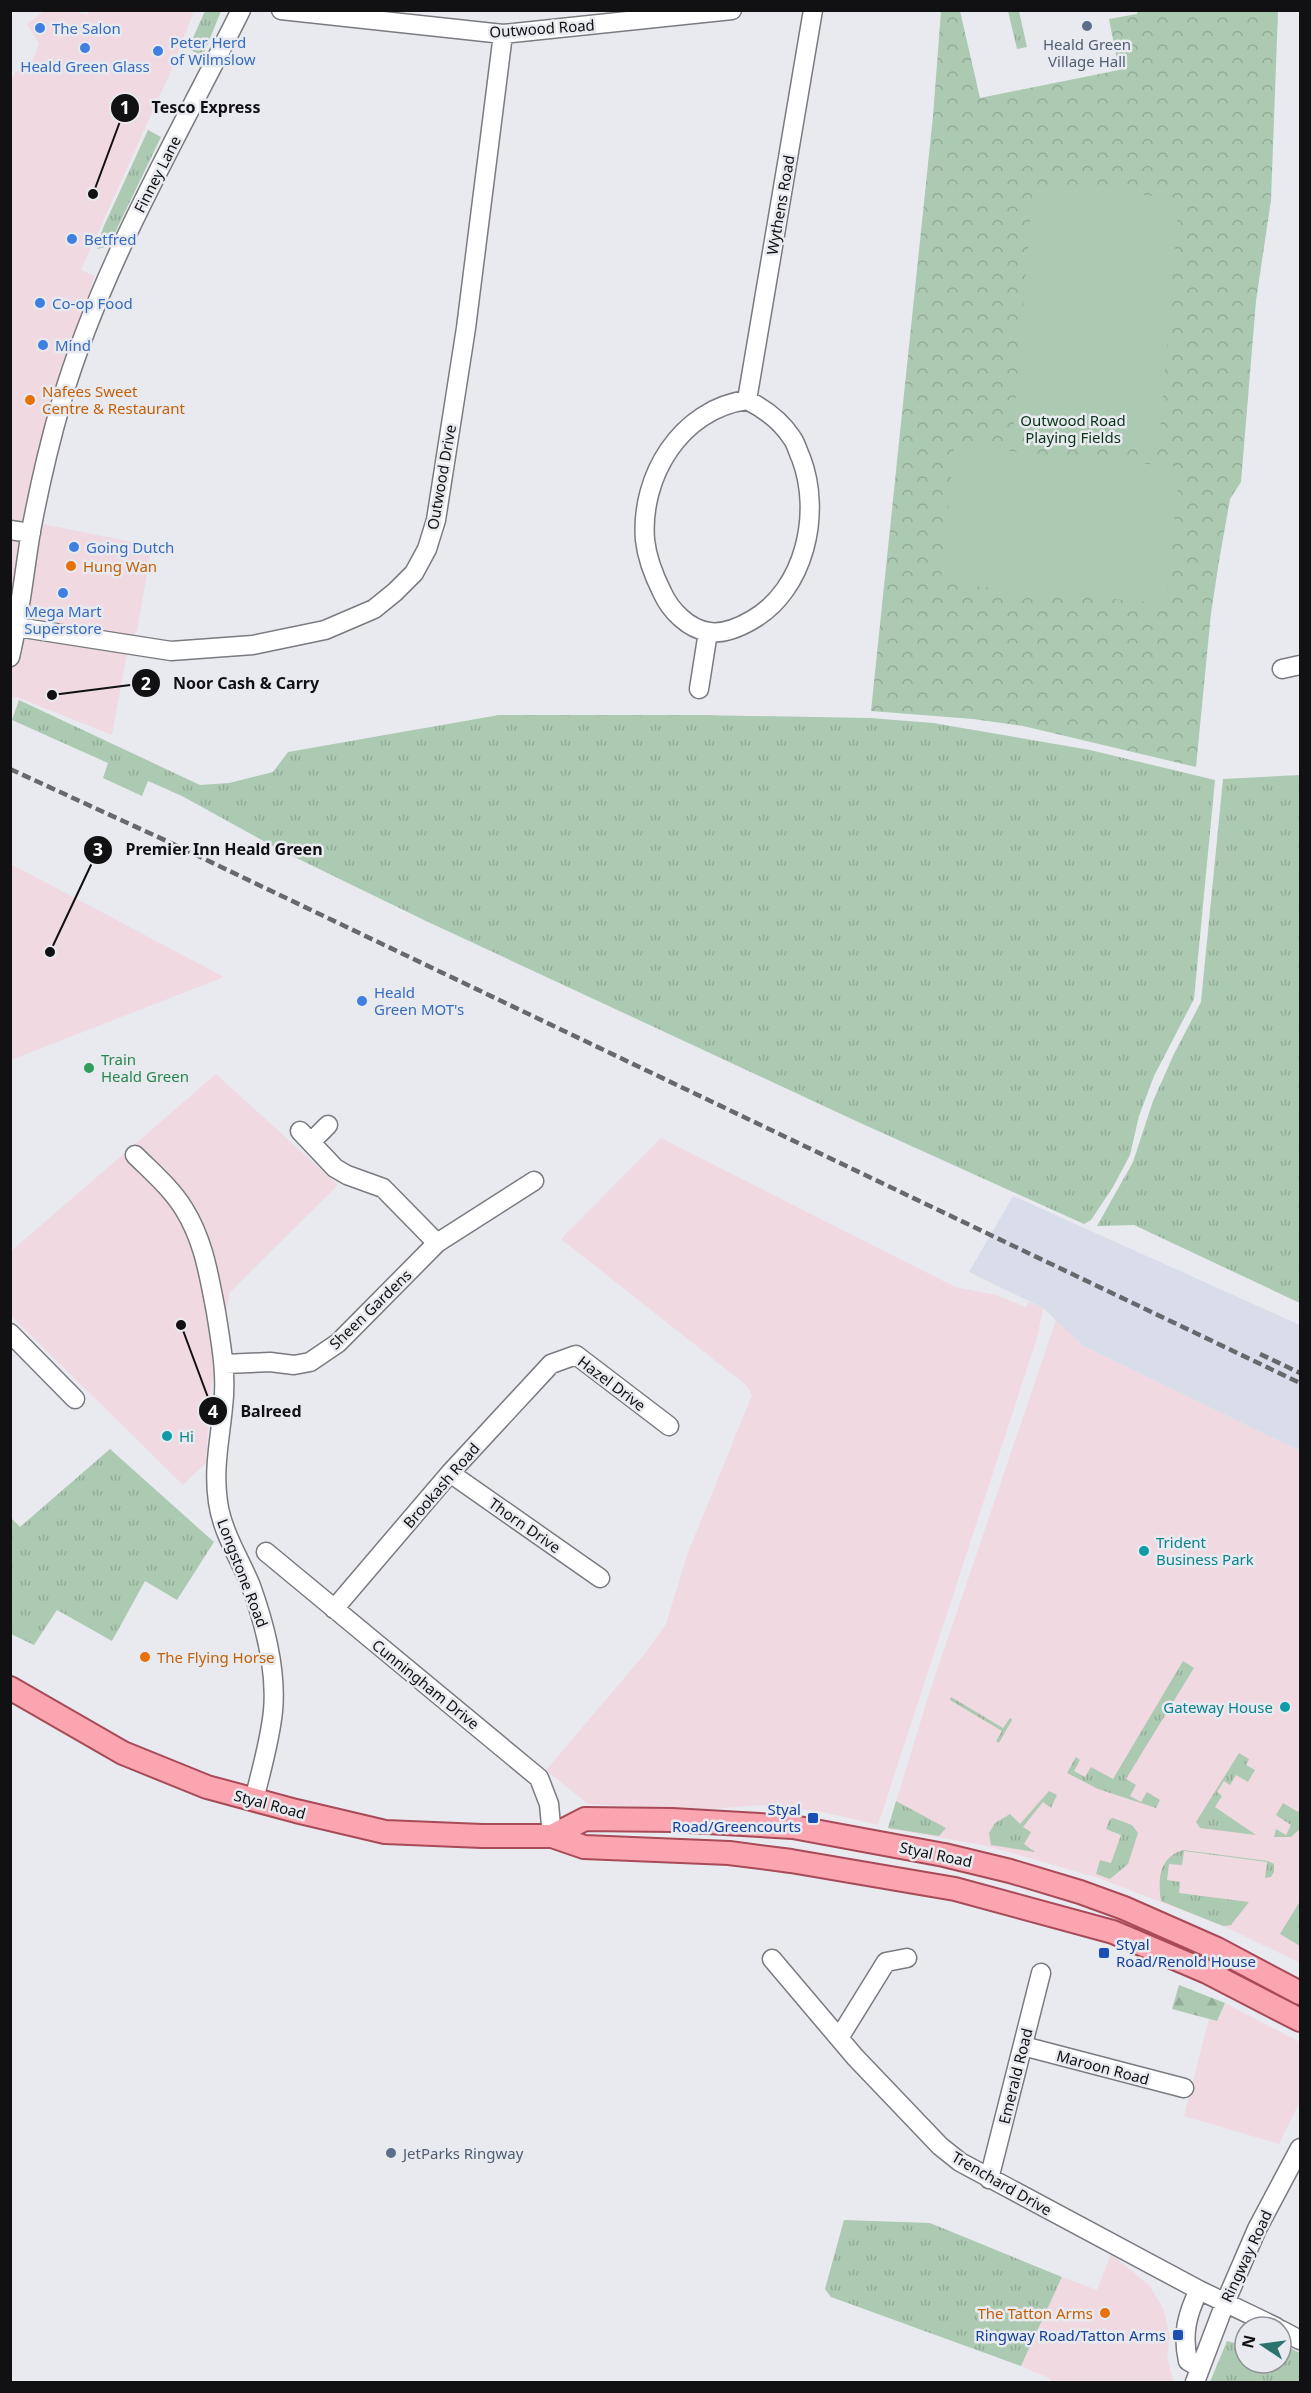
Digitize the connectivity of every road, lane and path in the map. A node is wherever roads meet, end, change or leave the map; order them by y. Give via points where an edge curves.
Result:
1 (241, 10) edge
2 (281, 10) edge
3 (732, 10) edge
4 (813, 10) edge
5 (503, 34) junction
6 (747, 400) junction
7 (10, 530) edge
8 (31, 532) junction
9 (17, 627) junction
10 (708, 632) junction
11 (10, 657) edge
12 (1300, 666) edge
13 (1281, 669) dead end
14 (699, 689) dead end
15 (328, 1125) dead end
16 (135, 1155) dead end
17 (534, 1180) dead end
18 (437, 1243) junction
19 (10, 1333) edge
20 (225, 1364) junction
21 (551, 1364) joint
22 (75, 1399) dead end
23 (669, 1426) dead end
24 (450, 1473) junction
25 (266, 1552) dead end
26 (600, 1578) dead end
27 (334, 1609) junction
28 (10, 1688) edge
29 (254, 1800) junction
30 (552, 1836) junction
31 (907, 1958) dead end
32 (772, 1959) dead end
33 (1041, 1973) dead end
34 (1300, 1993) edge
35 (1300, 2020) edge
36 (839, 2038) junction
37 (1023, 2046) junction
38 (1184, 2088) dead end
39 (1300, 2148) edge
40 (989, 2179) junction
41 (1199, 2290) junction
42 (1225, 2303) junction
43 (1250, 2315) edge
44 (1197, 2375) edge

1 - 8 street, Finney Lane via 138,210 96,304 61,404
2 - 5 street, Outwood Road
3 - 5 street, Outwood Road
4 - 6 street, Wythens Road
5 - 9 street, Outwood Drive via 466,327 436,520 414,573 374,609 325,630 253,645 171,651
6 - 10 street via 711,411 693,422 669,448 647,503 645,541 664,596 686,622
6 - 10 street via 778,421 794,439 806,470 811,507 808,535 798,568 761,615 726,631
7 - 8 street
8 - 9 street, Finney Lane
9 - 11 street, Finney Lane
10 - 14 street
12 - 13 street
15 - 18 street via 306,1136 335,1168 383,1188
16 - 20 street, Longstone Road via 183,1206 194,1227 206,1258
17 - 18 street, Sheen Gardens
18 - 20 street, Sheen Gardens via 338,1343 310,1362
19 - 22 street
20 - 29 street, Longstone Road via 215,1468 218,1504 264,1621 271,1665 273,1709
21 - 23 street, Hazel Drive via 576,1355
21 - 24 street, Brookash Road
24 - 26 street, Thorn Drive
24 - 27 street, Brookash Road
25 - 27 street, Cunningham Drive
27 - 30 street, Cunningham Drive via 539,1778 549,1804
28 - 29 main road, Styal Road via 123,1753 207,1787
29 - 30 main road, Styal Road via 385,1832
30 - 34 main road, Styal Road via 585,1818 732,1822 793,1827 944,1855 1010,1871 1124,1908 1217,1949
30 - 35 main road, Styal Road via 584,1847 729,1853 955,1889 1113,1932 1207,1972
31 - 36 street via 886,1962
32 - 36 street, Trenchard Drive
33 - 37 street, Emerald Road
36 - 40 street, Trenchard Drive via 940,2146
37 - 38 street, Maroon Road
37 - 40 street, Emerald Road
39 - 42 street, Ringway Road via 1257,2229
40 - 41 street, Trenchard Drive
41 - 42 street, Trenchard Drive
41 - 44 street, Ringway Road via 1190,2309 1185,2338 1188,2361
42 - 43 street, Trenchard Drive
42 - 44 street, Ringway Road

